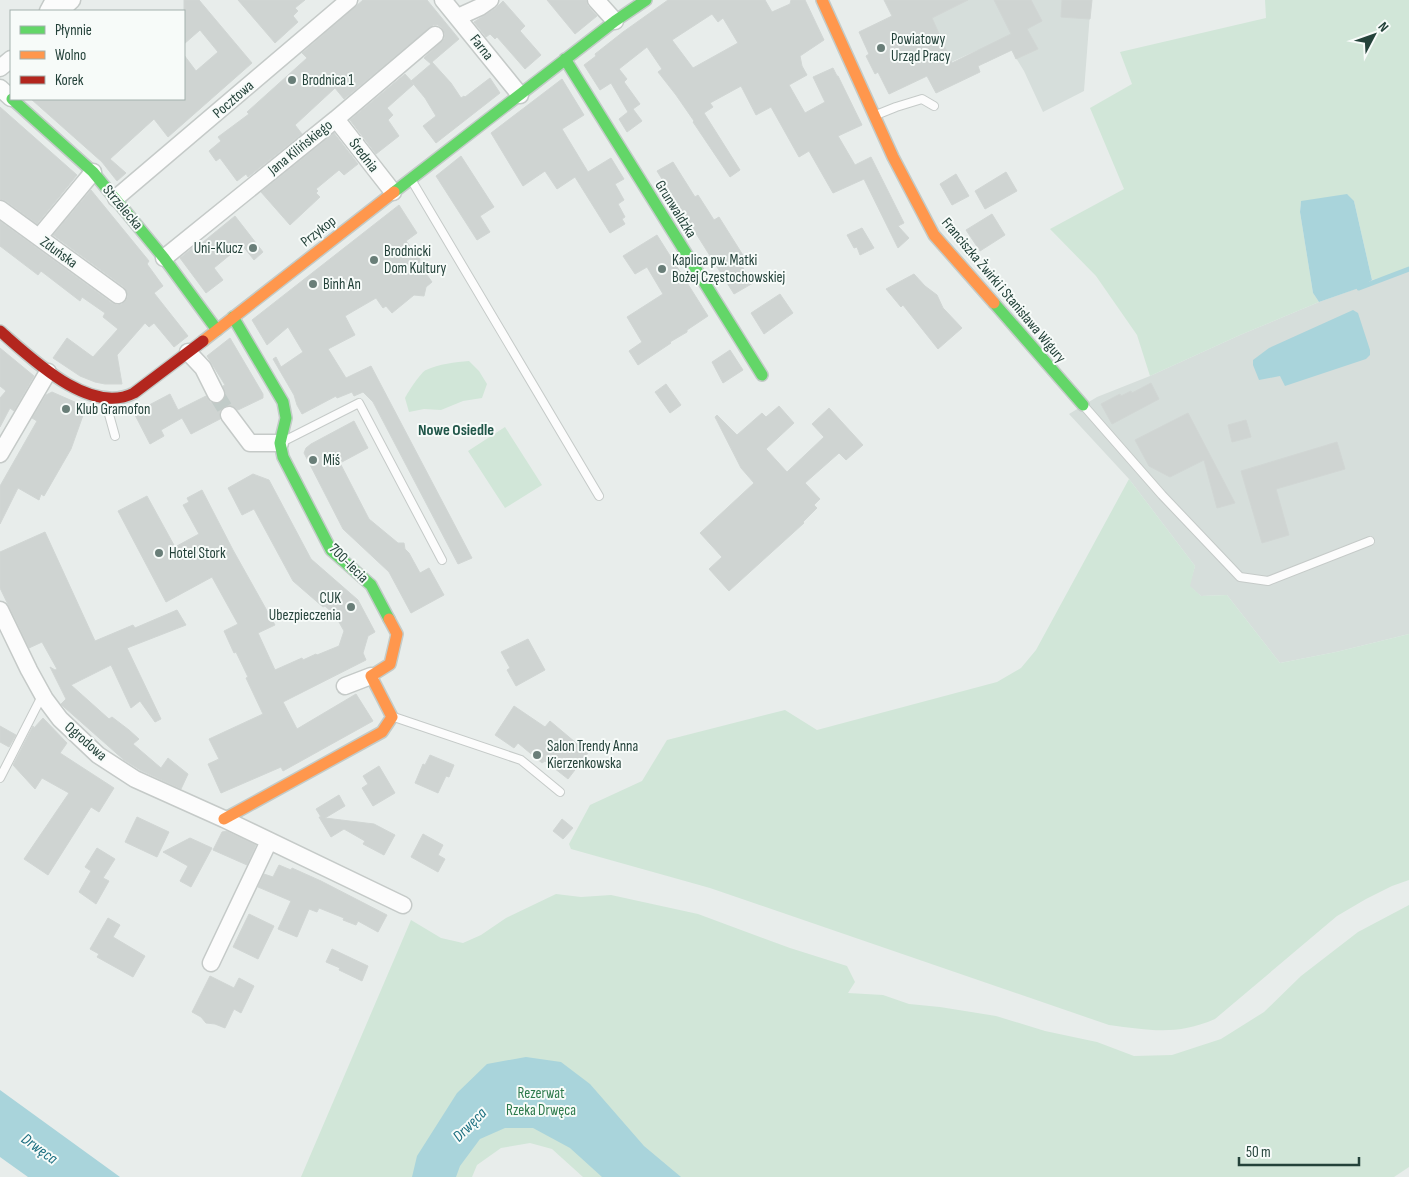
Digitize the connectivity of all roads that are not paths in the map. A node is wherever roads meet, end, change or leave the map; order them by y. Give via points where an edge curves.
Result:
1 (72, 0) edge
2 (349, 0) edge
3 (442, 0) edge
4 (490, 0) edge
5 (596, 0) edge
6 (646, 0) edge
7 (822, 0) edge
8 (61, 10) edge
9 (458, 17) junction
10 (615, 21) junction
11 (435, 35) dead end
12 (566, 59) junction
13 (10, 60) edge
14 (0, 68) edge
15 (0, 88) edge
16 (520, 95) junction
17 (10, 96) edge
18 (14, 100) edge
19 (934, 106) dead end
20 (874, 116) junction
21 (336, 119) junction
22 (93, 172) junction
23 (410, 178) junction
24 (393, 192) junction
25 (116, 198) junction
26 (0, 209) edge
27 (38, 238) junction
28 (164, 258) junction
29 (118, 295) dead end
30 (233, 317) junction
31 (217, 330) junction
32 (0, 332) edge
33 (188, 352) junction
34 (48, 372) junction
35 (762, 375) dead end
36 (216, 394) tunnel mouth
37 (104, 398) junction
38 (1083, 404) joint
39 (229, 415) tunnel mouth
40 (115, 436) dead end
41 (280, 443) junction
42 (0, 454) edge
43 (599, 496) dead end
44 (1370, 541) dead end
45 (442, 560) dead end
46 (0, 610) edge
47 (371, 676) junction
48 (345, 686) dead end
49 (42, 694) junction
50 (392, 717) junction
51 (0, 778) edge
52 (560, 792) dead end
53 (224, 819) junction
54 (269, 841) junction
55 (403, 905) dead end
56 (211, 963) dead end

1 - 8 street
2 - 25 street, Pocztowa
3 - 9 street, Farna
4 - 9 street
5 - 10 street
6 - 10 street, Przykop
7 - 20 street, Franciszka Żwirki i Stanisława Wigury
9 - 16 street, Farna
10 - 12 street, Przykop
11 - 21 street, Jana Kilińskiego
12 - 16 street, Przykop
12 - 35 street, Grunwaldzka
13 - 14 street
15 - 17 street, Strzelecka
16 - 23 street, Przykop
18 - 22 street, Strzelecka
19 - 20 lane via 922,99
20 - 38 street, Franciszka Żwirki i Stanisława Wigury via 934,235
21 - 24 street, Średnia
21 - 28 street, Jana Kilińskiego
22 - 25 street, Strzelecka
22 - 27 street
23 - 24 street, Przykop
23 - 43 lane
24 - 30 street, Przykop
25 - 28 street, Strzelecka
26 - 27 street, Zduńska
27 - 29 street, Zduńska
28 - 31 street, Strzelecka
30 - 31 street, Przykop
30 - 41 street via 284,402 286,418
31 - 33 street, Przykop
32 - 34 street, Przykop
33 - 36 street via 203,368
33 - 37 street, Przykop via 141,388 126,396
34 - 37 street, Przykop via 90,395
34 - 42 street
37 - 40 lane
38 - 44 lane via 1162,495 1240,577 1268,581
39 - 41 street via 250,443
41 - 45 lane via 359,403
41 - 47 street, 700-lecia via 331,550 371,585 398,634 390,664
46 - 49 street, Ogrodowa
47 - 48 street, 700-lecia
47 - 50 street
49 - 51 lane
49 - 53 street, Ogrodowa via 60,718 98,754 134,779
50 - 52 lane via 521,760
50 - 53 street via 382,732
53 - 54 street, Ogrodowa
54 - 55 street, Ogrodowa
54 - 56 street

